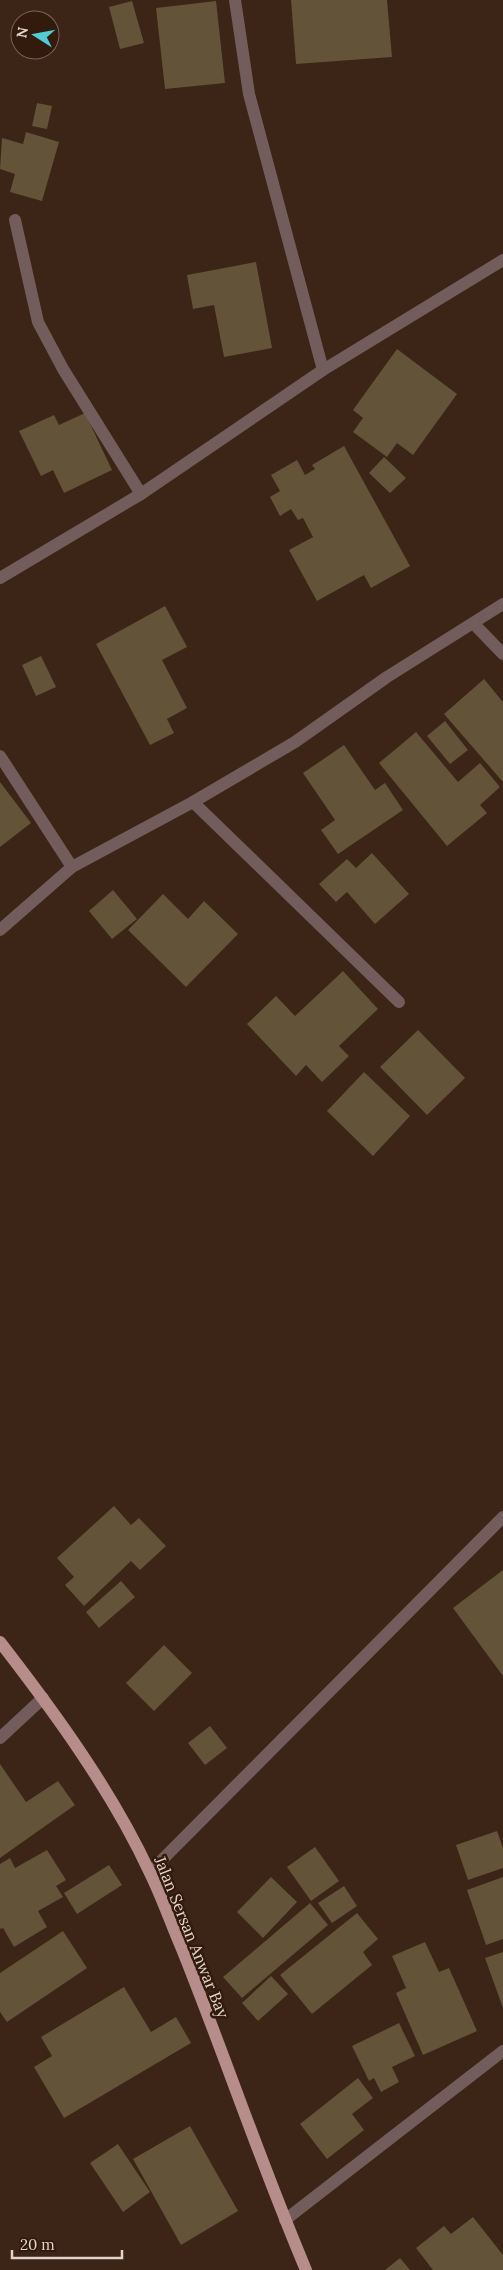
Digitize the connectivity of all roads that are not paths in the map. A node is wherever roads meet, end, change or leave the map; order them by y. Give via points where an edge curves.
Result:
1 (235, 0) edge
2 (15, 220) dead end
3 (503, 260) edge
4 (323, 370) junction
5 (141, 494) junction
6 (0, 578) edge
7 (503, 604) edge
8 (474, 624) junction
9 (503, 654) edge
10 (0, 756) edge
11 (193, 802) junction
12 (72, 867) junction
13 (0, 930) edge
14 (399, 1002) dead end
15 (503, 1517) edge
16 (0, 1642) edge
17 (43, 1698) junction
18 (0, 1738) edge
19 (150, 1872) junction
20 (503, 2051) edge
21 (284, 2220) junction
22 (306, 2270) edge

1 - 4 street via 248,94
2 - 5 street via 38,322 63,369
3 - 4 street
4 - 5 street
5 - 6 street
7 - 8 street
8 - 9 street
8 - 11 street via 388,677 295,742
10 - 12 street
11 - 12 street
11 - 14 street
12 - 13 street
15 - 19 street
16 - 17 main road, Jalan Sersan Anwar Bay
17 - 18 street
17 - 19 main road, Jalan Sersan Anwar Bay via 111,1801
19 - 21 main road, Jalan Sersan Anwar Bay via 200,1994
20 - 21 street
21 - 22 main road, Jalan Sersan Anwar Bay

